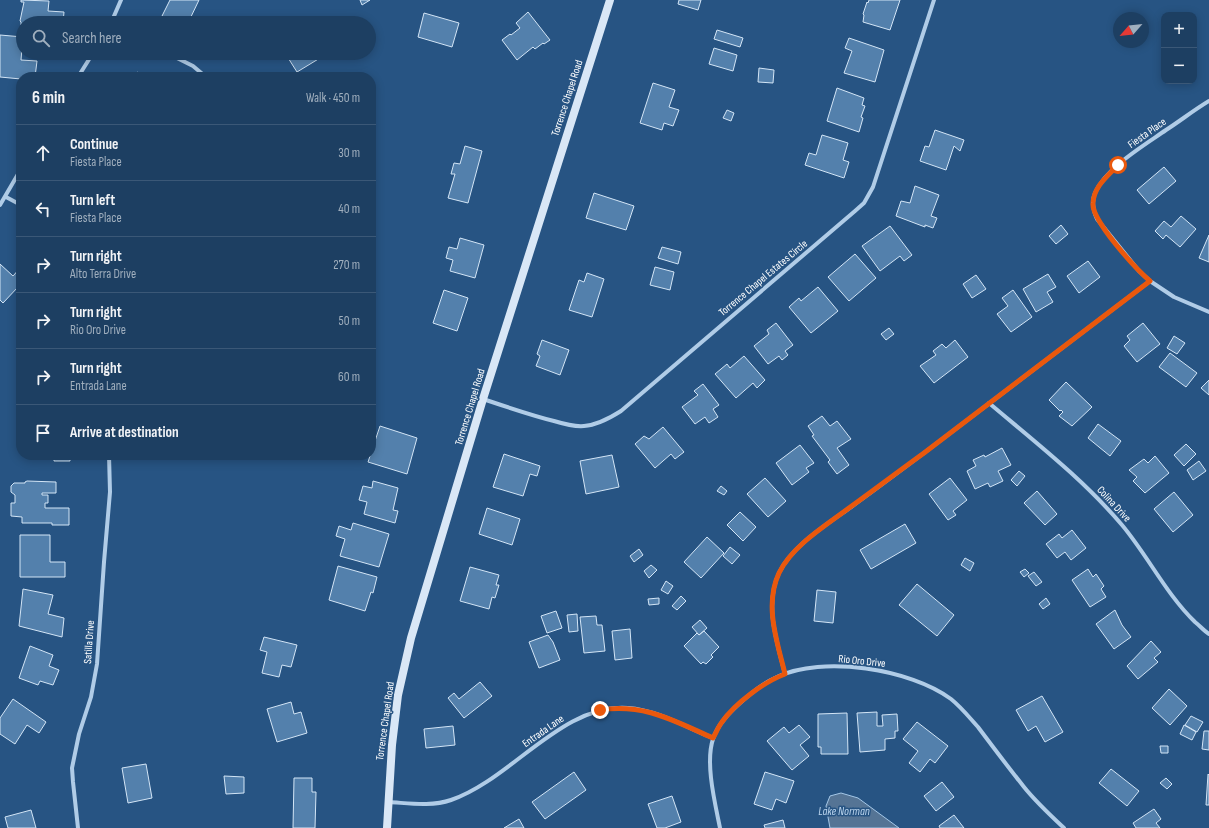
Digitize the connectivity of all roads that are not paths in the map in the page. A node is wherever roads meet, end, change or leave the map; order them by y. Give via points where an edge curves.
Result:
1 (122, 0) edge
2 (610, 0) edge
3 (934, 0) edge
4 (114, 16) edge
5 (89, 60) edge
6 (181, 60) edge
7 (81, 72) edge
8 (200, 72) edge
9 (1209, 101) edge
10 (16, 178) edge
11 (6, 197) junction
12 (16, 202) edge
13 (0, 205) edge
14 (1150, 281) junction
15 (1209, 312) edge
16 (483, 399) junction
17 (989, 403) junction
18 (109, 460) edge
19 (1209, 634) edge
20 (785, 674) junction
21 (713, 738) junction
22 (388, 802) junction
23 (78, 828) edge
24 (387, 828) edge
25 (720, 828) edge
26 (1064, 828) edge

1 - 4 street
2 - 16 street, Torrence Chapel Road
3 - 16 street, Torrence Chapel Estates Circle via 873,187 864,203 855,211 611,417 592,425 570,426
5 - 7 street
6 - 8 street
9 - 14 street, Fiesta Place via 1118,165 1101,183 1092,203 1097,219
10 - 11 street
11 - 12 street
11 - 13 street
14 - 15 street via 1174,297
14 - 17 street
16 - 22 street, Torrence Chapel Road via 411,638 397,702
17 - 19 street, Colina Drive via 1090,491 1131,536 1185,612
17 - 20 street via 798,547 784,563 775,585 772,609 774,630
18 - 23 street, Satilla Drive via 110,499 97,664 72,768
20 - 21 street, Rio Oro Drive via 753,692 721,722
20 - 26 street, Rio Oro Drive via 821,667 869,669 893,674 935,689 965,711 1024,788
21 - 22 street, Entrada Lane via 639,709 600,710 574,720 469,793 440,803
21 - 25 street, Rio Oro Drive via 710,756 711,777
22 - 24 street, Torrence Chapel Road

